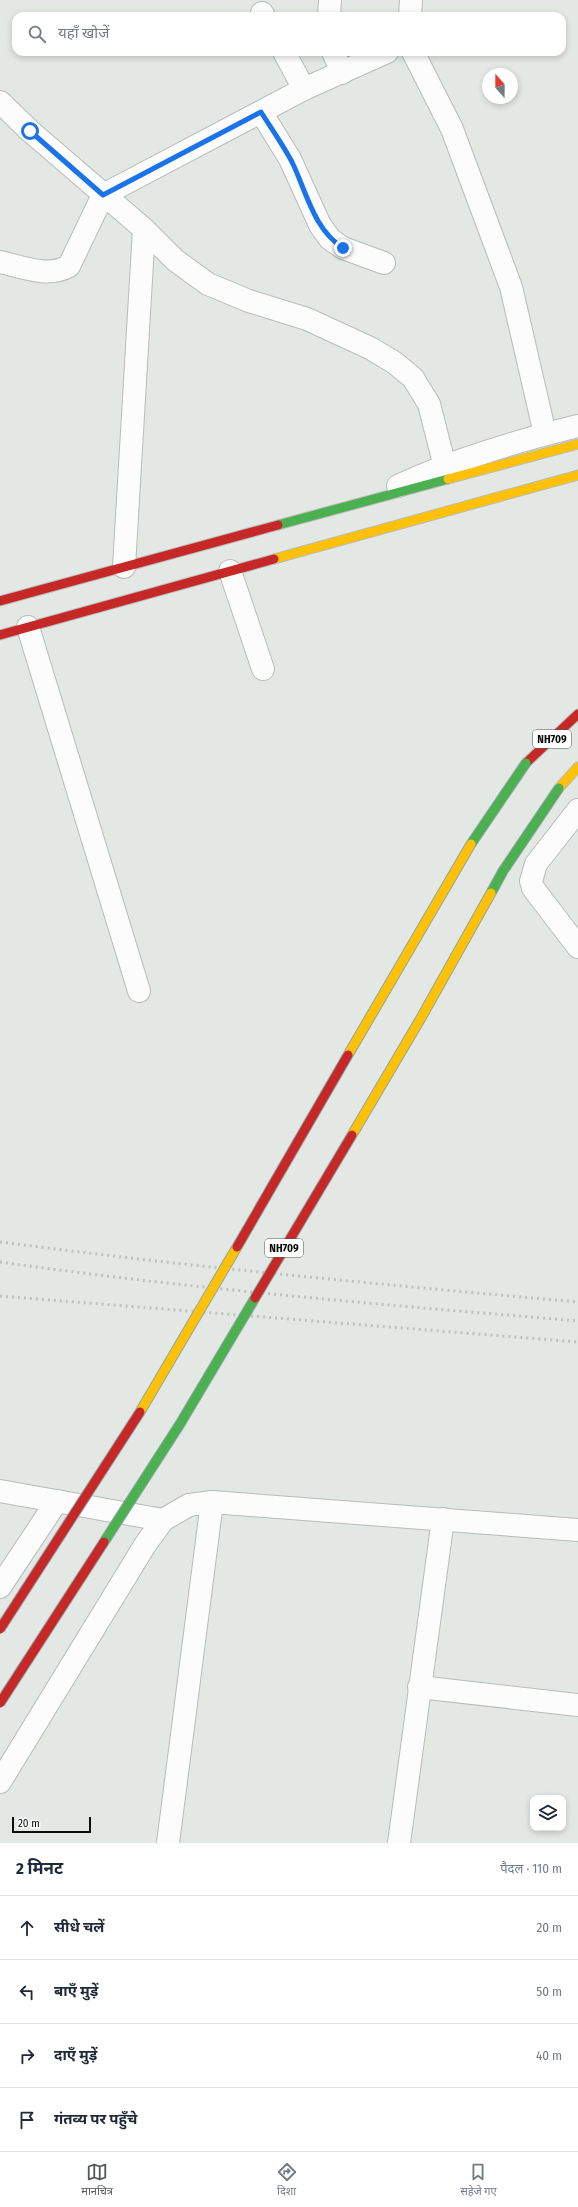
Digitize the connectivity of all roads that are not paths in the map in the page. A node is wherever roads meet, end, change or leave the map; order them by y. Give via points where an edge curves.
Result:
1 (330, 0) edge
2 (411, 0) edge
3 (329, 12) edge
4 (410, 12) edge
5 (286, 56) edge
6 (335, 56) edge
7 (378, 56) edge
8 (415, 56) edge
9 (342, 73) junction
10 (304, 89) junction
11 (0, 102) edge
12 (261, 112) junction
13 (103, 195) junction
14 (144, 229) junction
15 (0, 262) edge
16 (384, 262) dead end
17 (578, 426) edge
18 (545, 434) junction
19 (578, 444) edge
20 (445, 467) junction
21 (578, 475) edge
22 (359, 504) junction
23 (124, 567) junction
24 (230, 571) junction
25 (0, 601) edge
26 (28, 627) junction
27 (0, 635) edge
28 (263, 669) dead end
29 (578, 714) edge
30 (578, 767) edge
31 (578, 810) edge
32 (578, 947) edge
33 (139, 991) dead end
34 (0, 1491) edge
35 (57, 1501) junction
36 (212, 1502) junction
37 (443, 1519) junction
38 (163, 1520) junction
39 (578, 1530) edge
40 (0, 1587) edge
41 (0, 1629) edge
42 (419, 1686) junction
43 (0, 1703) edge
44 (578, 1705) edge
45 (0, 1782) edge
46 (168, 1843) edge
47 (399, 1843) edge

1 - 3 street
2 - 4 street
5 - 10 street
6 - 9 street
7 - 9 street
8 - 18 street via 452,129 512,287
9 - 10 street
10 - 12 street
11 - 13 street
12 - 13 street
12 - 16 street via 290,160 320,225 330,239 343,248
13 - 14 street
13 - 15 street via 69,266 63,270 47,272
14 - 20 street via 175,260 208,284 249,301 307,319 370,348 395,363 412,378 429,404
14 - 23 street
17 - 18 street
18 - 20 street
19 - 22 main road
20 - 22 street
21 - 24 main road
22 - 23 main road
23 - 25 main road
24 - 26 main road
24 - 28 street
26 - 27 main road
26 - 33 street
29 - 41 main road, NH709, bridge via 526,763 467,850 144,1406
30 - 43 main road, NH709, bridge via 560,788 503,872 421,1018 180,1424
31 - 32 street via 536,864 530,881
34 - 35 street
35 - 38 street
35 - 40 street
36 - 37 street
36 - 38 street via 189,1504
36 - 46 street
37 - 39 street
37 - 42 street
38 - 45 street via 145,1545
42 - 44 street
42 - 47 street

